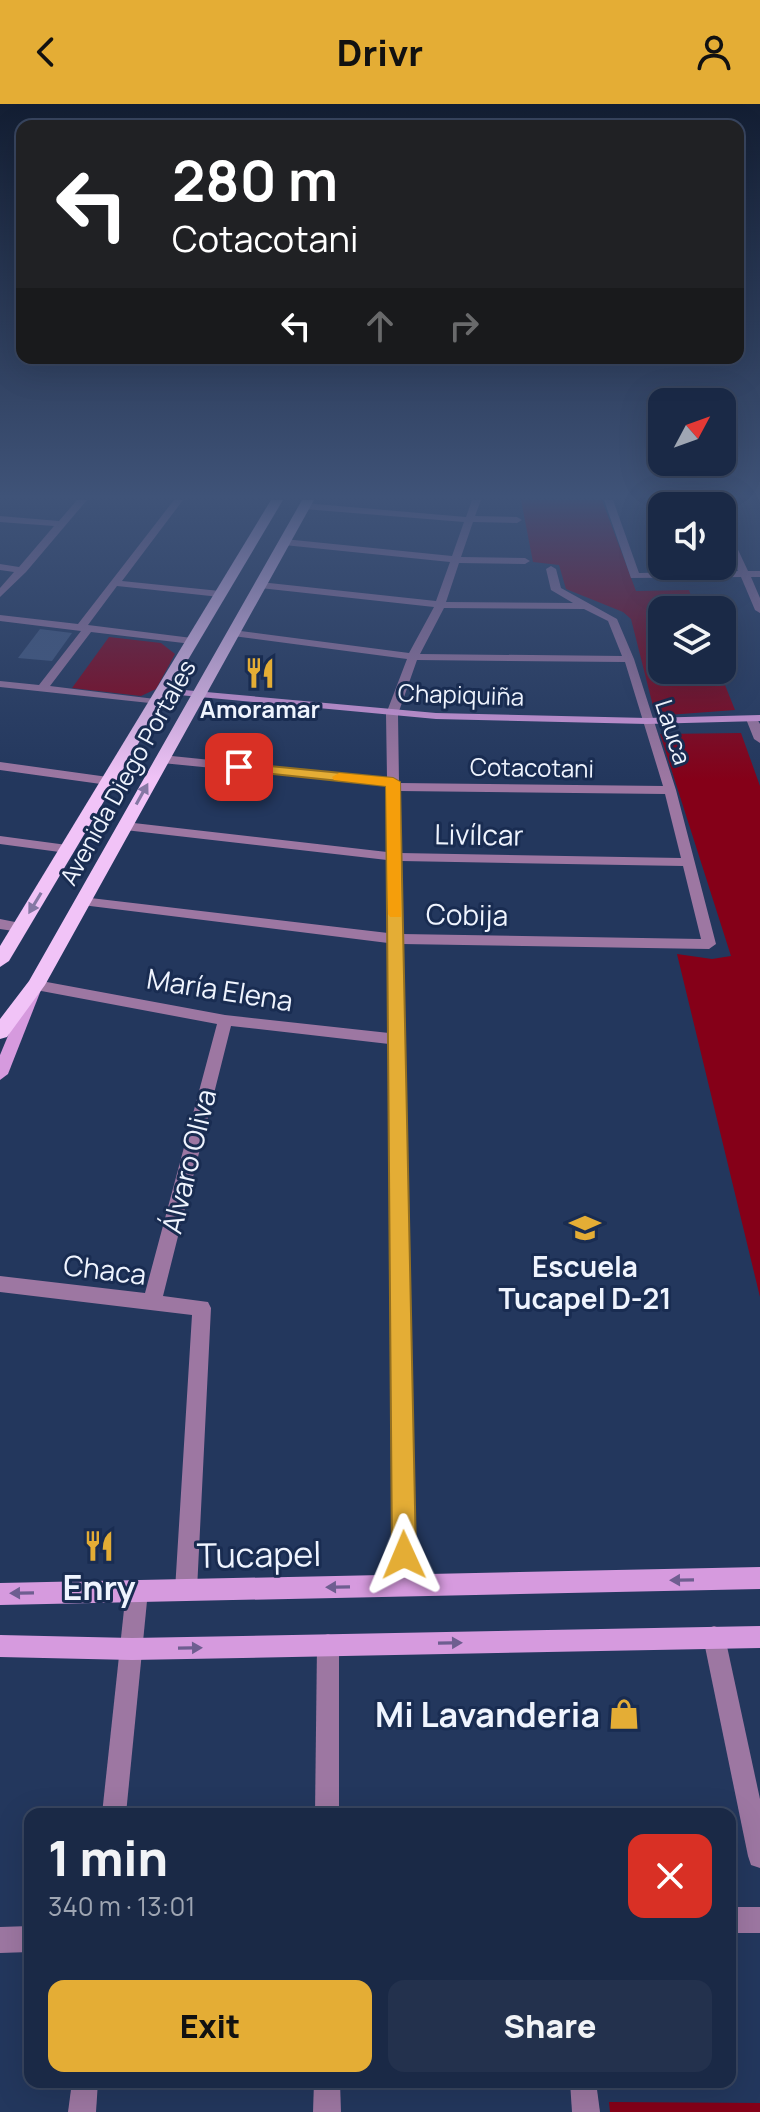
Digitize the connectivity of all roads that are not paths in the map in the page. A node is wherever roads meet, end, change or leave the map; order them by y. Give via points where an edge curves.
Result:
1 (109, 594) edge
2 (220, 594) edge
3 (255, 594) edge
4 (338, 594) edge
5 (444, 594) edge
6 (563, 594) edge
7 (440, 605) junction
8 (588, 606) junction
9 (0, 618) edge
10 (85, 628) junction
11 (233, 633) junction
12 (192, 641) junction
13 (413, 657) junction
14 (629, 659) junction
15 (0, 684) edge
16 (42, 689) junction
17 (198, 696) junction
18 (158, 697) junction
19 (392, 714) junction
20 (756, 719) edge
21 (647, 721) junction
22 (760, 739) edge
23 (162, 759) junction
24 (0, 766) edge
25 (108, 781) junction
26 (393, 785) junction
27 (670, 790) junction
28 (125, 826) junction
29 (0, 840) edge
30 (67, 849) junction
31 (394, 857) junction
32 (690, 862) junction
33 (82, 901) junction
34 (0, 924) edge
35 (20, 927) junction
36 (396, 939) junction
37 (709, 944) joint
38 (0, 961) edge
39 (36, 985) junction
40 (225, 1020) junction
41 (0, 1032) edge
42 (397, 1039) junction
43 (1, 1073) edge
44 (0, 1284) edge
45 (152, 1303) junction
46 (760, 1578) edge
47 (404, 1585) junction
48 (186, 1590) junction
49 (137, 1591) junction
50 (0, 1594) edge
51 (714, 1637) junction
52 (760, 1637) edge
53 (328, 1645) junction
54 (0, 1646) edge
55 (132, 1649) junction
56 (115, 1808) edge
57 (327, 1808) edge
58 (760, 1856) edge
59 (736, 1920) edge
60 (760, 1920) edge
61 (24, 1939) edge
62 (0, 1940) edge
63 (84, 2088) edge
64 (327, 2088) edge
65 (584, 2088) edge
66 (82, 2112) edge
67 (327, 2112) edge
68 (586, 2112) edge

1 - 10 street
2 - 12 main road, Avenida Diego Portales
3 - 11 main road, Avenida Diego Portales
4 - 7 street
5 - 7 street
6 - 8 street, Lauca
7 - 8 street
7 - 13 street
8 - 14 street, Lauca via 611,617
9 - 10 street
10 - 12 street
10 - 16 street
11 - 13 street
11 - 17 main road, Avenida Diego Portales
12 - 18 main road, Avenida Diego Portales
13 - 14 street
13 - 19 street
14 - 21 street, Lauca
15 - 16 street, Chapiquiña
16 - 18 street, Chapiquiña
17 - 18 main road, Chapiquiña
17 - 19 main road, Chapiquiña
17 - 23 main road, Avenida Diego Portales
18 - 25 main road, Avenida Diego Portales
19 - 21 main road, Chapiquiña
19 - 26 street
20 - 21 main road, Chapiquiña
20 - 22 street
21 - 27 street, Lauca
23 - 26 street, Cotacotani
28 -> 23 main road, Avenida Diego Portales
24 - 25 street
25 - 30 main road, Avenida Diego Portales
26 - 27 street, Cotacotani
26 - 31 street
27 - 32 street, Lauca
28 - 31 street, Livílcar
28 - 33 main road, Avenida Diego Portales
29 - 30 street
30 -> 35 main road, Avenida Diego Portales
31 - 32 street, Livílcar
31 - 36 street
32 - 37 street, Lauca
33 - 36 street, Cobija
33 - 39 main road, Avenida Diego Portales
34 - 35 street
35 - 38 main road, Avenida Diego Portales
36 - 37 street, Cobija
36 - 42 street
39 - 40 street, María Elena
39 - 41 main road, Avenida Diego Portales
39 - 43 main road
40 - 42 street, María Elena
40 - 45 street, Álvaro Oliva
42 - 47 street
44 - 45 street, Chaca
45 - 48 street, Chaca via 202,1308
46 -> 47 main road, Tucapel
47 -> 48 main road, Tucapel
48 - 49 main road, Tucapel
49 -> 50 main road, Tucapel
49 - 55 street
51 - 52 main road
53 -> 51 main road
51 - 58 street
55 -> 53 main road
53 - 57 street
54 - 55 main road
55 - 56 street
59 - 60 street
61 - 62 street
63 - 66 street
64 - 67 street
65 - 68 street

